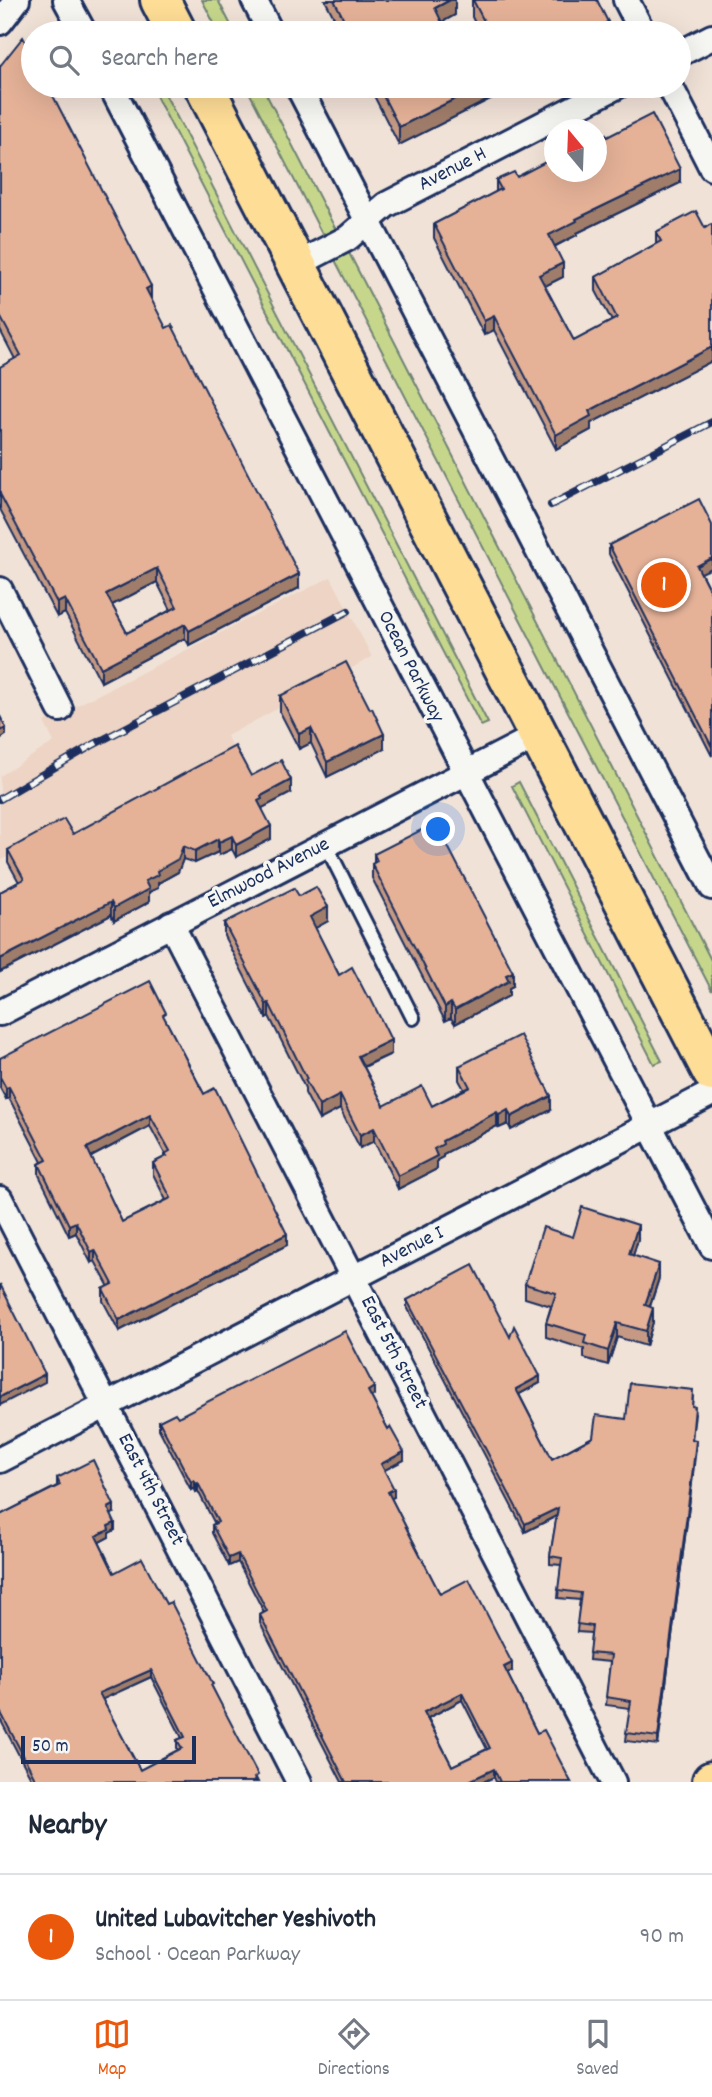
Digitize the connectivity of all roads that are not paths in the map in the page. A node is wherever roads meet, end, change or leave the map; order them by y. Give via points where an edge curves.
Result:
1 (17, 0) edge
2 (66, 0) edge
3 (160, 0) edge
4 (254, 0) edge
5 (626, 0) edge
6 (77, 21) edge
7 (171, 21) edge
8 (265, 21) edge
9 (637, 21) edge
10 (0, 22) edge
11 (712, 37) edge
12 (691, 48) edge
13 (117, 98) edge
14 (210, 98) edge
15 (304, 98) edge
16 (594, 98) edge
17 (676, 98) edge
18 (712, 168) edge
19 (368, 221) junction
20 (296, 265) junction
21 (0, 590) edge
22 (10, 636) edge
23 (60, 709) dead end
24 (539, 735) junction
25 (466, 773) junction
26 (326, 845) junction
27 (712, 887) edge
28 (171, 924) junction
29 (0, 1013) edge
30 (413, 1018) dead end
31 (712, 1072) edge
32 (712, 1093) edge
33 (650, 1125) junction
34 (0, 1199) edge
35 (712, 1247) edge
36 (355, 1278) junction
37 (107, 1405) junction
38 (0, 1460) edge
39 (299, 1782) edge
40 (613, 1782) edge

1 - 10 street
2 - 6 street
3 - 7 main road
4 - 8 street
5 - 9 street
11 - 12 street
13 - 25 street, Ocean Parkway
14 - 20 main road
15 - 19 street
16 - 19 street, Avenue H via 393,201
17 - 18 street
19 - 20 street, Avenue H via 348,238
19 - 27 street
20 - 24 main road
21 - 22 street
22 - 23 street
24 - 25 street, Elmwood Avenue
24 - 31 main road
25 - 26 street, Elmwood Avenue
25 - 33 street, Ocean Parkway
26 - 28 street, Elmwood Avenue
26 - 30 lane
28 - 29 street, Elmwood Avenue
28 - 36 street, East 5th Street
32 - 33 street, Avenue I
33 - 35 street, Ocean Parkway
33 - 36 street, Avenue I
34 - 37 street, East 4th Street
36 - 37 street, Avenue I
36 - 40 street, East 5th Street
37 - 38 street, Avenue I
37 - 39 street, East 4th Street

